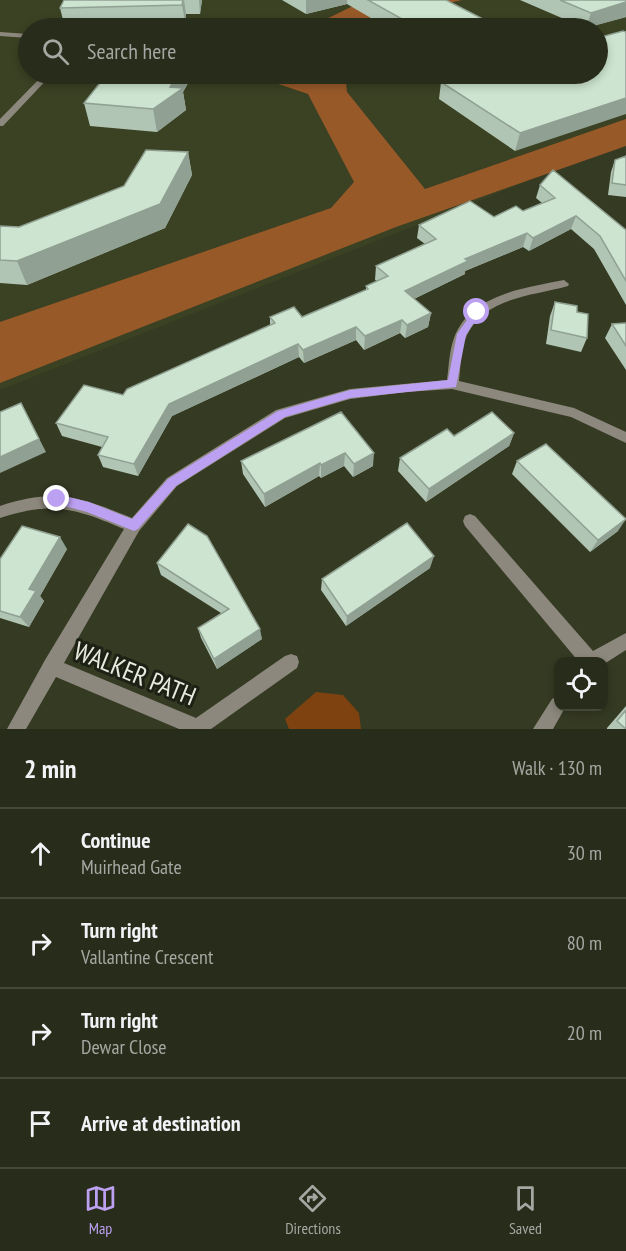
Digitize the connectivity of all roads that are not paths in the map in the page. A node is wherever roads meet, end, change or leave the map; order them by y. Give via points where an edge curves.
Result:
1 (0, 34) edge
2 (18, 35) edge
3 (38, 84) edge
4 (0, 124) edge
5 (564, 284) dead end
6 (452, 384) junction
7 (626, 438) edge
8 (0, 512) edge
9 (470, 521) dead end
10 (134, 525) junction
11 (626, 642) edge
12 (587, 657) edge
13 (598, 657) edge
14 (291, 662) dead end
15 (51, 666) junction
16 (554, 711) edge
17 (199, 728) edge
18 (16, 729) edge
19 (542, 729) edge

1 - 2 street
3 - 4 street
5 - 6 street via 507,297 477,312 462,334
6 - 7 street via 574,413
6 - 10 street via 350,394 281,414 172,482
8 - 10 street via 57,499
9 - 12 street
10 - 15 street
11 - 13 street
14 - 17 street, WALKER PATH
15 - 17 street, WALKER PATH
15 - 18 street
16 - 19 street

